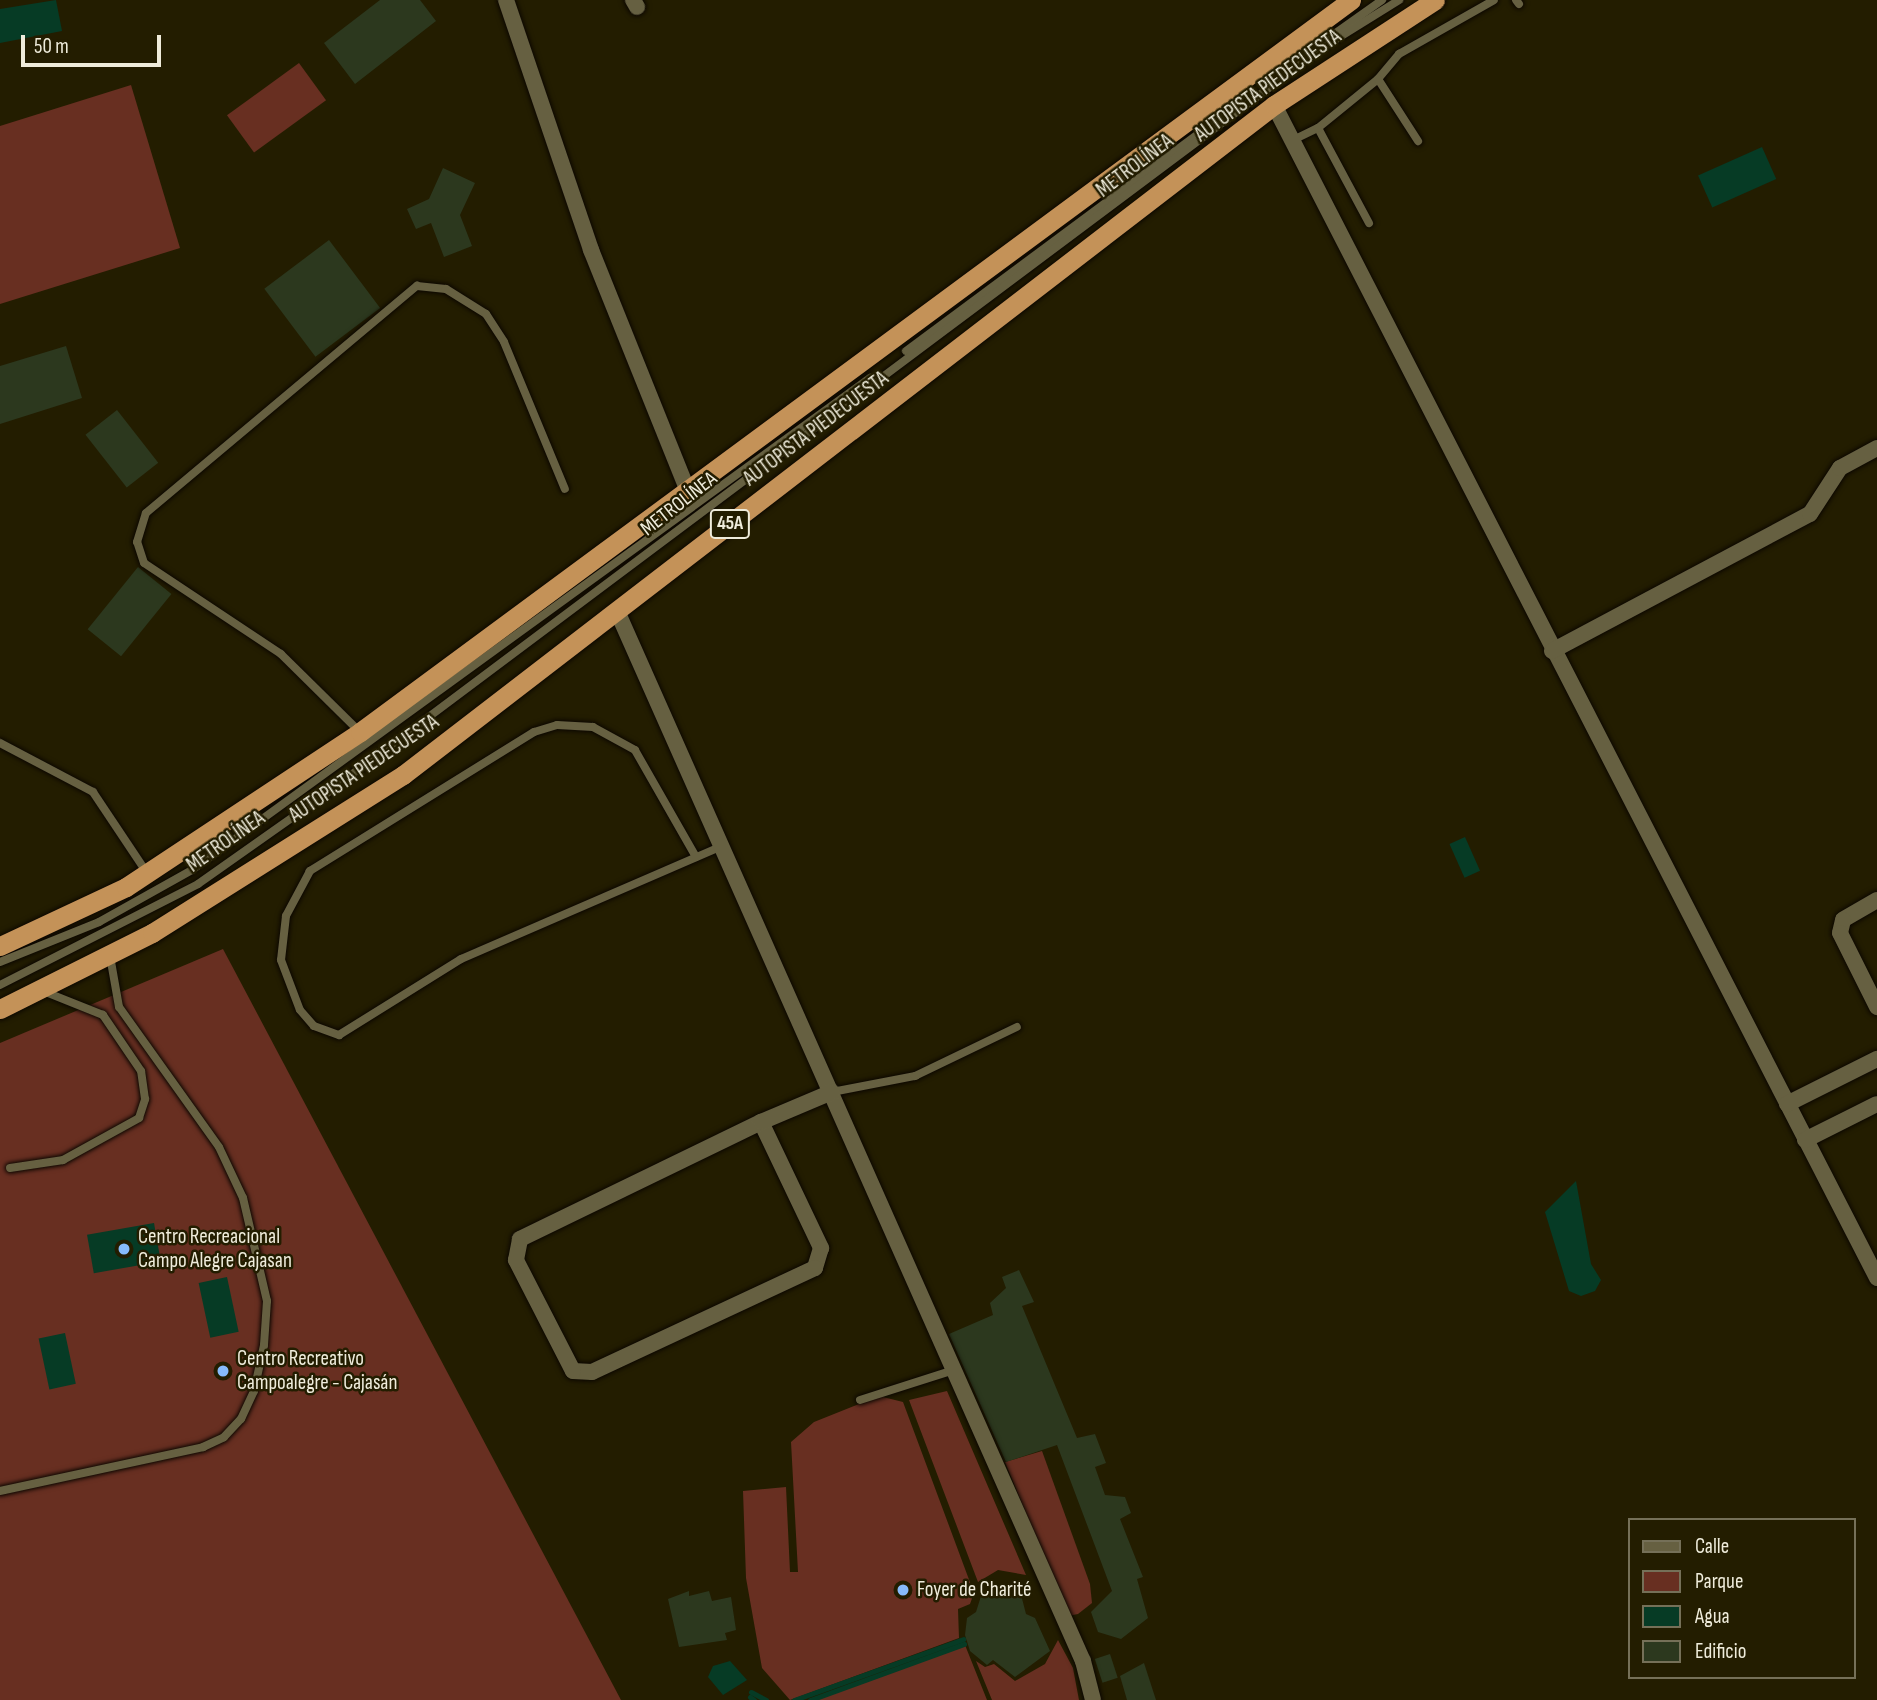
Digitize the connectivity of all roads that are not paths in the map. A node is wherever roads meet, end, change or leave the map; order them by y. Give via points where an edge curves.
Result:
1 (506, 0) edge
2 (1351, 0) edge
3 (1382, 0) edge
4 (1399, 0) edge
5 (1435, 0) edge
6 (1494, 0) edge
7 (1377, 79) junction
8 (1274, 105) junction
9 (1318, 128) junction
10 (1291, 141) junction
11 (1418, 141) dead end
12 (1369, 223) dead end
13 (1877, 448) edge
14 (565, 489) dead end
15 (687, 489) junction
16 (617, 611) junction
17 (1552, 651) junction
18 (360, 732) junction
19 (0, 743) edge
20 (722, 846) junction
21 (696, 857) junction
22 (148, 873) junction
23 (1877, 900) edge
24 (0, 946) edge
25 (110, 956) junction
26 (0, 962) edge
27 (0, 985) edge
28 (40, 990) junction
29 (1877, 1007) edge
30 (0, 1009) edge
31 (1017, 1027) dead end
32 (1877, 1059) edge
33 (832, 1092) junction
34 (1787, 1104) junction
35 (1877, 1104) edge
36 (761, 1122) junction
37 (1805, 1140) junction
38 (10, 1168) dead end
39 (1877, 1278) edge
40 (954, 1370) junction
41 (860, 1400) dead end
42 (0, 1491) edge
43 (1093, 1700) edge

1 - 15 street via 591,250
2 - 15 highway, AUTOPISTA PIEDECUESTA / 45A
3 - 26 lane, METROLÍNEA via 647,535 463,677 191,870 99,922
4 - 27 lane, METROLÍNEA via 1322,48 316,801 198,884
5 - 8 highway, AUTOPISTA PIEDECUESTA / 45A
6 - 7 lane via 1399,54
7 - 9 lane
7 - 11 lane
8 - 10 street
8 - 16 highway, AUTOPISTA PIEDECUESTA / 45A
9 - 10 lane
9 - 12 lane
10 - 17 street
13 - 17 street via 1840,468 1810,514
14 - 18 lane via 504,342 486,314 446,289 417,286 146,513 137,542 144,563 281,654
15 - 18 highway, AUTOPISTA PIEDECUESTA / 45A
16 - 20 street
16 - 25 highway, AUTOPISTA PIEDECUESTA / 45A via 403,775 209,900
17 - 34 street
18 - 22 highway, AUTOPISTA PIEDECUESTA / 45A
19 - 22 lane via 93,792
20 - 21 lane
20 - 33 street
21 - 21 lane via 635,750 593,727 557,725 534,732 310,871 286,916 281,960 300,1010 314,1026 340,1035 461,959
22 - 24 highway, AUTOPISTA PIEDECUESTA / 45A via 73,915
23 - 29 street via 1843,920 1840,933
25 - 28 highway, AUTOPISTA PIEDECUESTA / 45A
25 - 42 lane via 119,1007 219,1147 243,1198 261,1257 267,1300 264,1345 250,1400 224,1437 203,1447
28 - 30 highway, AUTOPISTA PIEDECUESTA / 45A
28 - 38 lane via 103,1014 141,1071 145,1099 139,1118 63,1160
31 - 33 lane via 915,1076
32 - 34 street
33 - 36 street
33 - 40 street
34 - 37 street
35 - 37 street
36 - 36 street via 520,1239 516,1261 573,1371 592,1372 816,1268 821,1248
37 - 39 street
40 - 41 lane
40 - 43 street via 1083,1661

